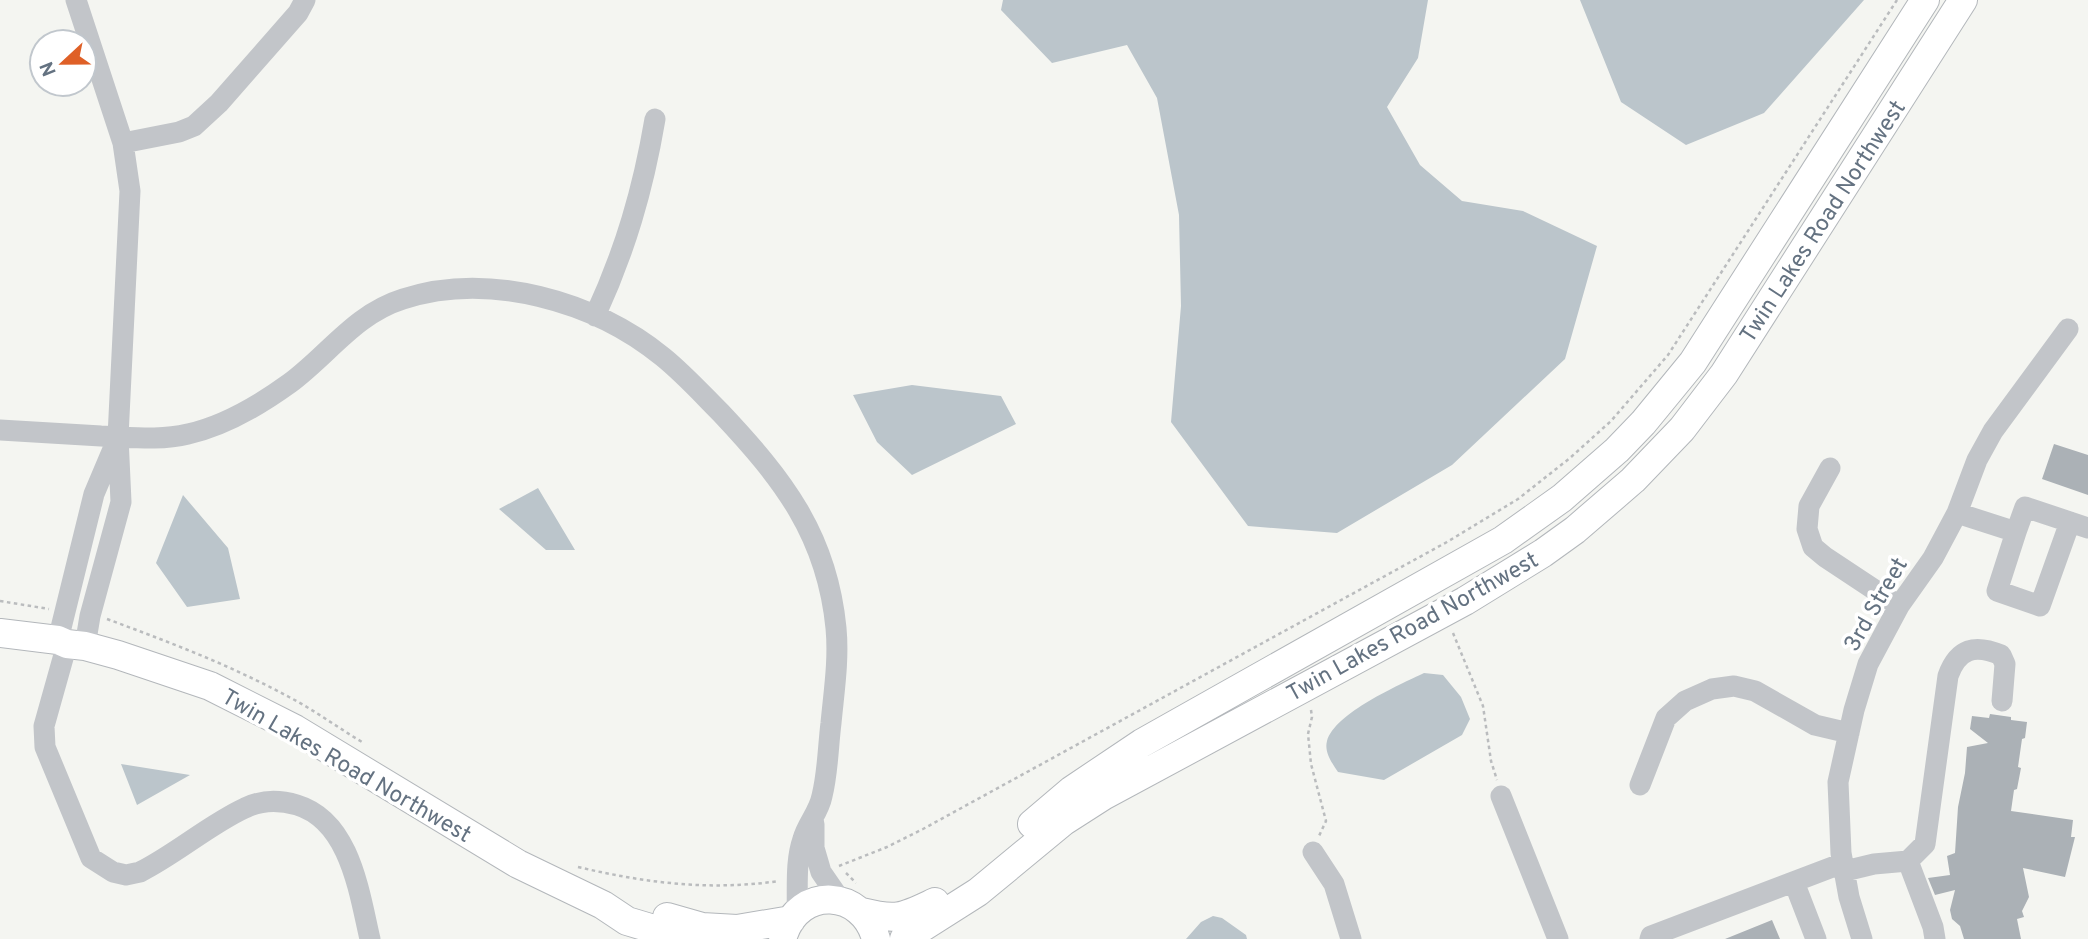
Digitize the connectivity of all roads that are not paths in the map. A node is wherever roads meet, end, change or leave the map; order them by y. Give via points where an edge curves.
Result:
1 (76, 0) edge
2 (305, 0) edge
3 (1925, 0) edge
4 (1964, 0) edge
5 (655, 119) dead end
6 (123, 143) junction
7 (595, 316) junction
8 (2068, 329) dead end
9 (0, 430) edge
10 (118, 437) junction
11 (1829, 468) dead end
12 (1957, 513) junction
13 (2079, 525) edge
14 (2016, 532) junction
15 (1899, 606) junction
16 (0, 633) edge
17 (70, 643) junction
18 (2002, 701) dead end
19 (1850, 733) junction
20 (1640, 785) dead end
21 (1502, 796) road end
22 (814, 818) junction
23 (1313, 852) road end
24 (1908, 861) junction
25 (1844, 867) junction
26 (1794, 882) junction
27 (603, 905) junction
28 (851, 906) junction
29 (790, 924) edge
30 (370, 939) edge
31 (687, 939) edge
32 (876, 939) edge
33 (904, 939) edge
34 (1351, 939) edge
35 (1558, 939) edge
36 (1650, 939) edge
37 (1816, 939) edge
38 (1862, 939) edge
39 (1936, 939) edge

1 - 6 street
2 - 6 street via 219,103 194,126
3 - 28 main road, Twin Lakes Road Northwest via 1693,362 1643,423 1590,475 1503,541 1142,743 1072,790 945,898 902,917 880,916
4 - 33 main road, Twin Lakes Road Northwest via 1724,374 1682,429 1605,505 1542,554 1465,601 1063,821 978,892
5 - 7 street via 639,202
6 - 10 street via 130,191
7 - 10 street via 502,291 449,289 416,295 374,310 292,382 235,415 188,435
7 - 22 street via 652,349 702,393 793,499 817,546 836,627 837,653 825,781
8 - 12 street, 3rd Street via 1993,431
9 - 10 street
10 - 17 street via 121,502 90,616
11 - 15 street via 1809,506 1807,529 1813,547
12 - 14 street
12 - 15 street, 3rd Street
13 - 14 street via 2025,507
13 - 14 street via 2040,606 1997,591
15 - 19 street, 3rd Street via 1868,664
16 - 17 main road, Twin Lakes Road Northwest
17 - 27 main road, Twin Lakes Road Northwest via 166,671 239,699 517,864
17 - 30 street via 44,736 91,858 113,872 140,872 245,808 273,801 305,807 332,827 341,842
18 - 24 street via 2005,664 2001,655 1977,648 1958,657 1948,676 1925,844
19 - 20 street via 1815,725 1755,691 1734,686 1712,689 1685,701 1666,718
19 - 25 street, 3rd Street via 1838,782
21 - 35 street
22 - 28 street via 814,848 821,872
22 - 29 street via 798,859
23 - 34 street via 1334,884
24 - 25 street
24 - 39 street
25 - 26 street
25 - 38 street, 3rd Street
26 - 36 street
26 - 37 street
27 - 29 main road, Twin Lakes Road Northwest via 631,906 702,928
27 - 31 main road, Twin Lakes Road Northwest via 627,921
28 - 29 main road, Twin Lakes Road Northwest via 817,901
28 - 32 main road via 871,923

